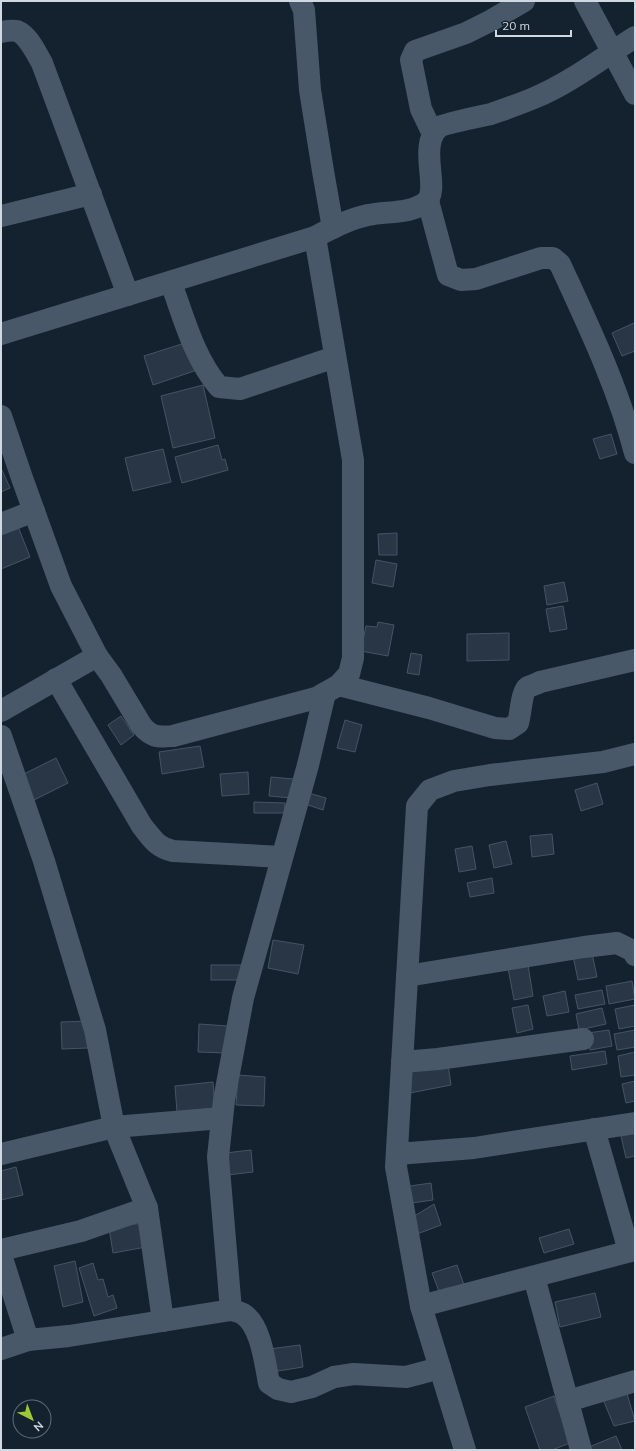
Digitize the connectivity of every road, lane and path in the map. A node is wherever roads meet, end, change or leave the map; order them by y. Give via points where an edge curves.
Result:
1 (300, 1) edge
2 (524, 1) edge
3 (585, 1) edge
4 (504, 6) edge
5 (1, 32) edge
6 (635, 37) edge
7 (612, 53) junction
8 (635, 94) edge
9 (432, 134) junction
10 (91, 194) junction
11 (428, 201) junction
12 (1, 216) edge
13 (324, 233) junction
14 (171, 282) junction
15 (128, 295) junction
16 (1, 334) edge
17 (335, 357) junction
18 (1, 416) edge
19 (635, 453) edge
20 (34, 511) junction
21 (1, 524) edge
22 (97, 656) junction
23 (635, 660) edge
24 (56, 679) junction
25 (332, 689) junction
26 (1, 711) edge
27 (1, 736) edge
28 (635, 754) edge
29 (282, 857) junction
30 (635, 955) edge
31 (407, 976) junction
32 (583, 1039) dead end
33 (402, 1062) junction
34 (222, 1118) junction
35 (635, 1123) edge
36 (114, 1127) junction
37 (594, 1129) junction
38 (1, 1154) edge
39 (397, 1154) junction
40 (147, 1208) junction
41 (1, 1250) edge
42 (632, 1251) edge
43 (1, 1255) edge
44 (534, 1276) junction
45 (422, 1306) junction
46 (231, 1310) junction
47 (163, 1321) junction
48 (28, 1340) junction
49 (1, 1349) edge
50 (440, 1368) junction
51 (635, 1381) edge
52 (568, 1401) junction
53 (465, 1450) edge
54 (581, 1450) edge

1 - 13 street via 304,10 310,90 322,171
2 - 4 street
3 - 7 street
4 - 9 street via 466,33 415,51 411,60 421,109
5 - 10 street via 18,32 27,39 42,63
6 - 7 street
7 - 8 street
7 - 9 street via 535,98 491,114 440,126
9 - 11 street via 429,150 431,193
10 - 12 street
10 - 15 street
11 - 13 street via 416,208 368,215
11 - 19 street via 448,275 461,280 476,279 541,258 553,258 560,264 604,362
13 - 14 street
13 - 17 street
14 - 15 street
14 - 17 street via 195,348 219,387 240,388
15 - 16 street
17 - 25 street via 353,460 353,658 349,674
18 - 20 street
20 - 21 street
20 - 22 street via 61,586
22 - 24 street
22 - 25 street via 141,725 156,737 174,736 316,698
23 - 25 street via 528,687 523,694 518,724 509,729 495,728 429,708
24 - 26 street
24 - 29 street via 142,826 155,843 163,849 173,851
25 - 29 street
27 - 36 street via 44,861 95,1030
28 - 31 street via 603,762 454,781 430,790 417,806
29 - 34 street via 243,998
30 - 31 street via 633,951 618,943
31 - 33 street
32 - 33 street
33 - 39 street
34 - 36 street
34 - 46 street via 218,1157
35 - 37 street
36 - 38 street
36 - 40 street
37 - 39 street via 474,1148
37 - 42 street
39 - 45 street via 396,1167
40 - 41 street via 81,1231
40 - 47 street
42 - 44 street
43 - 48 street
44 - 45 street
44 - 52 street
45 - 50 street
46 - 47 street
46 - 50 street via 243,1313 254,1323 269,1383 278,1389 290,1392 312,1387 334,1377 354,1374 406,1377
47 - 48 street
48 - 49 street
50 - 53 street
51 - 52 street
52 - 54 street

